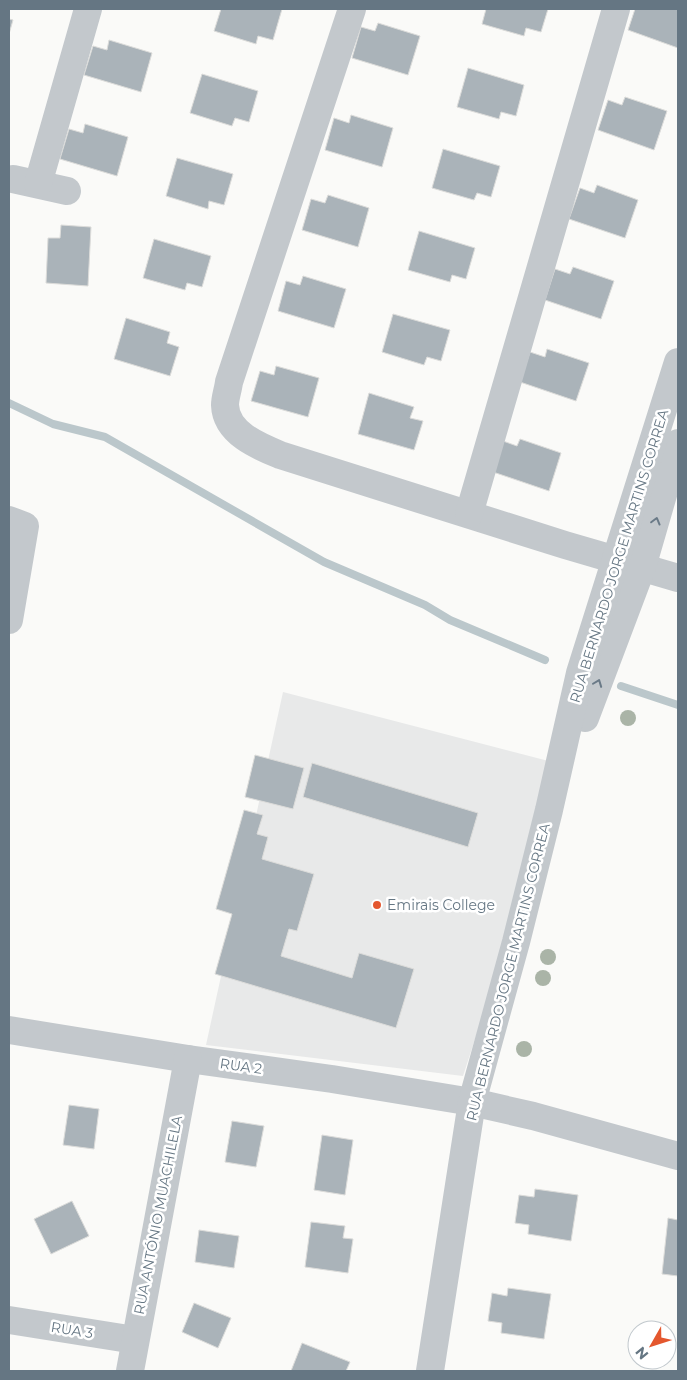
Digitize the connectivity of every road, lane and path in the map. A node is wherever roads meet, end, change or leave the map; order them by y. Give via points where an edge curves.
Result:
1 (88, 9) edge
2 (352, 9) edge
3 (616, 9) edge
4 (67, 191) dead end
5 (678, 362) edge
6 (678, 443) edge
7 (469, 514) junction
8 (9, 520) edge
9 (629, 563) junction
10 (678, 578) edge
11 (9, 620) edge
12 (9, 1030) edge
13 (188, 1059) junction
14 (472, 1102) junction
15 (678, 1156) edge
16 (9, 1320) edge
17 (135, 1340) junction
18 (130, 1371) edge
19 (430, 1371) edge

1 - 4 street via 25,182
2 - 7 street via 229,382 225,406 229,422 243,436 263,448
3 - 7 street
5 - 9 street, RUA BERNARDO JORGE MARTINS CORREA
9 -> 6 street, RUA BERNARDO JORGE MARTINS CORREA
7 - 9 street
8 - 11 street via 25,526
9 - 10 street
9 - 14 street, RUA BERNARDO JORGE MARTINS CORREA via 575,747 549,810
12 - 13 street, RUA 2
13 - 14 street, RUA 2
13 - 17 street, RUA ANTÓNIO MUACHILELA
14 - 15 street, RUA 2
14 - 19 street, RUA BERNARDO JORGE MARTINS CORREA
16 - 17 street, RUA 3
17 - 18 street, RUA ANTÓNIO MUACHILELA

